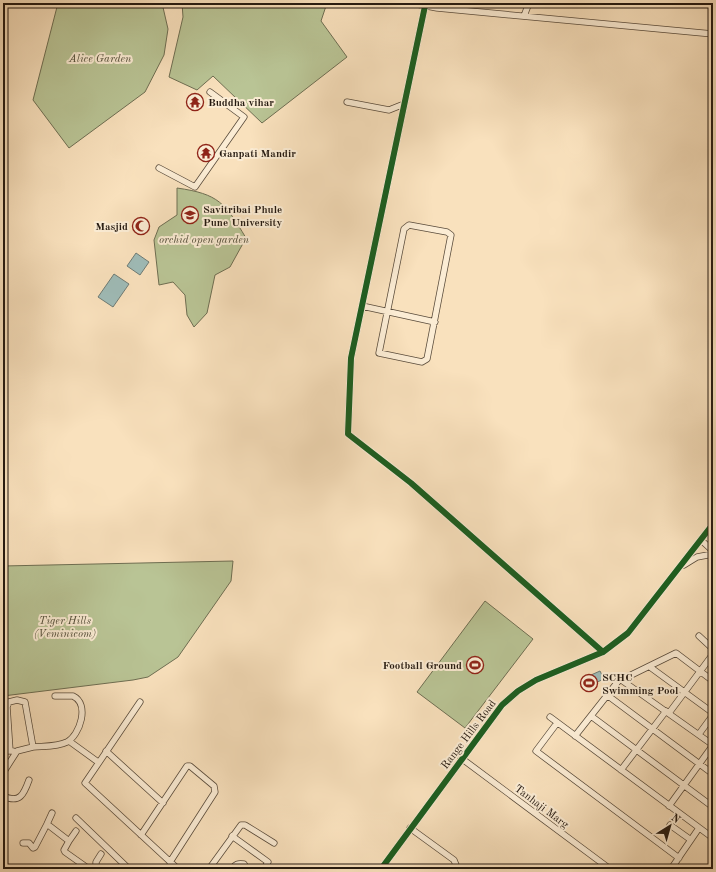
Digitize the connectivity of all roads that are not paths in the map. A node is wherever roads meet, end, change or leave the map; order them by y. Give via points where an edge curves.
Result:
1 (412, 3) edge
2 (529, 3) edge
3 (425, 6) junction
4 (524, 16) junction
5 (713, 34) edge
6 (210, 92) dead end
7 (348, 102) dead end
8 (404, 104) junction
9 (159, 168) dead end
10 (362, 306) junction
11 (387, 312) junction
12 (434, 322) junction
13 (713, 524) edge
14 (701, 540) junction
15 (713, 551) edge
16 (713, 554) edge
17 (680, 567) junction
18 (698, 636) dead end
19 (713, 649) edge
20 (603, 652) junction
21 (713, 654) edge
22 (650, 667) junction
23 (701, 671) junction
24 (623, 679) junction
25 (713, 681) edge
26 (685, 692) junction
27 (607, 695) junction
28 (55, 696) dead end
29 (140, 702) dead end
30 (668, 712) junction
31 (713, 714) edge
32 (591, 716) junction
33 (550, 717) dead end
34 (557, 723) junction
35 (652, 729) junction
36 (699, 734) junction
37 (575, 736) junction
38 (69, 741) junction
39 (713, 745) edge
40 (33, 747) junction
41 (637, 750) junction
42 (3, 751) edge
43 (10, 751) junction
44 (17, 751) junction
45 (106, 751) junction
46 (461, 758) junction
47 (98, 762) junction
48 (699, 764) junction
49 (621, 770) junction
50 (3, 772) edge
51 (713, 774) edge
52 (29, 780) dead end
53 (684, 785) junction
54 (3, 796) edge
55 (163, 802) junction
56 (669, 806) junction
57 (713, 807) edge
58 (52, 813) dead end
59 (76, 818) dead end
60 (47, 824) junction
61 (670, 824) dead end
62 (410, 828) junction
63 (699, 828) junction
64 (76, 831) dead end
65 (141, 835) junction
66 (232, 836) junction
67 (713, 838) edge
68 (691, 840) junction
69 (69, 841) junction
70 (23, 843) dead end
71 (274, 843) dead end
72 (101, 854) dead end
73 (679, 858) junction
74 (170, 862) junction
75 (89, 869) edge
76 (96, 869) edge
77 (129, 869) edge
78 (178, 869) edge
79 (209, 869) edge
80 (232, 869) edge
81 (247, 869) edge
82 (264, 869) edge
83 (381, 869) edge
84 (453, 869) edge
85 (610, 869) edge
86 (671, 869) edge

1 - 3 street
2 - 4 street
3 - 4 street
3 - 8 street
4 - 5 street
6 - 9 street via 244,116 195,187
7 - 8 street via 389,110
8 - 10 street
10 - 11 street
10 - 20 street via 351,358 348,434 411,483
11 - 12 street
11 - 12 street via 379,353 420,362 427,359
11 - 12 street via 405,227 409,225 447,232 451,237
13 - 14 street, Range Hills Road
14 - 15 street
14 - 17 street, Range Hills Road
16 - 17 street via 697,557
17 - 20 street, Range Hills Road via 628,633
18 - 19 street
20 - 46 street, Range Hills Road via 536,680 518,691 502,705
21 - 23 street
22 - 23 street via 676,653
22 - 24 street
22 - 26 street
23 - 25 street
23 - 26 street
24 - 27 street via 617,680
24 - 30 street
26 - 30 street
26 - 31 street
27 - 32 street
27 - 35 street
28 - 38 street via 73,696 82,706 78,731
29 - 45 street
30 - 35 street
30 - 36 street
31 - 36 street
32 - 37 street
32 - 41 street
33 - 34 street
34 - 37 street
34 - 73 street via 536,752
35 - 41 street
35 - 48 street
36 - 39 street
37 - 49 street
38 - 40 street via 60,745
38 - 47 street
39 - 48 street
40 - 43 street via 25,702 17,700 8,702 7,707
40 - 44 street
41 - 49 street
41 - 53 street
42 - 43 street
43 - 44 street
44 - 50 street
45 - 47 street
45 - 55 street
46 - 62 street, Range Hills Road
46 - 85 street, Tanhaji Marg
47 - 65 street via 86,780 87,786
48 - 51 street
48 - 53 street
49 - 56 street
52 - 54 street via 24,794 18,798 10,799
53 - 56 street
53 - 57 street
55 - 65 street
55 - 74 street via 188,766 215,789
56 - 63 street
58 - 60 street
59 - 77 street
60 - 69 street
60 - 70 street via 35,847
61 - 68 street
62 - 83 street, Range Hills Road
62 - 84 street via 454,860 456,864
63 - 67 street
63 - 68 street
64 - 69 street
65 - 74 street
66 - 71 street via 244,824
66 - 79 street
66 - 82 street via 268,862
68 - 73 street
69 - 75 street via 65,852
72 - 76 street via 96,862
73 - 86 street
74 - 78 street
80 - 81 street via 240,863

